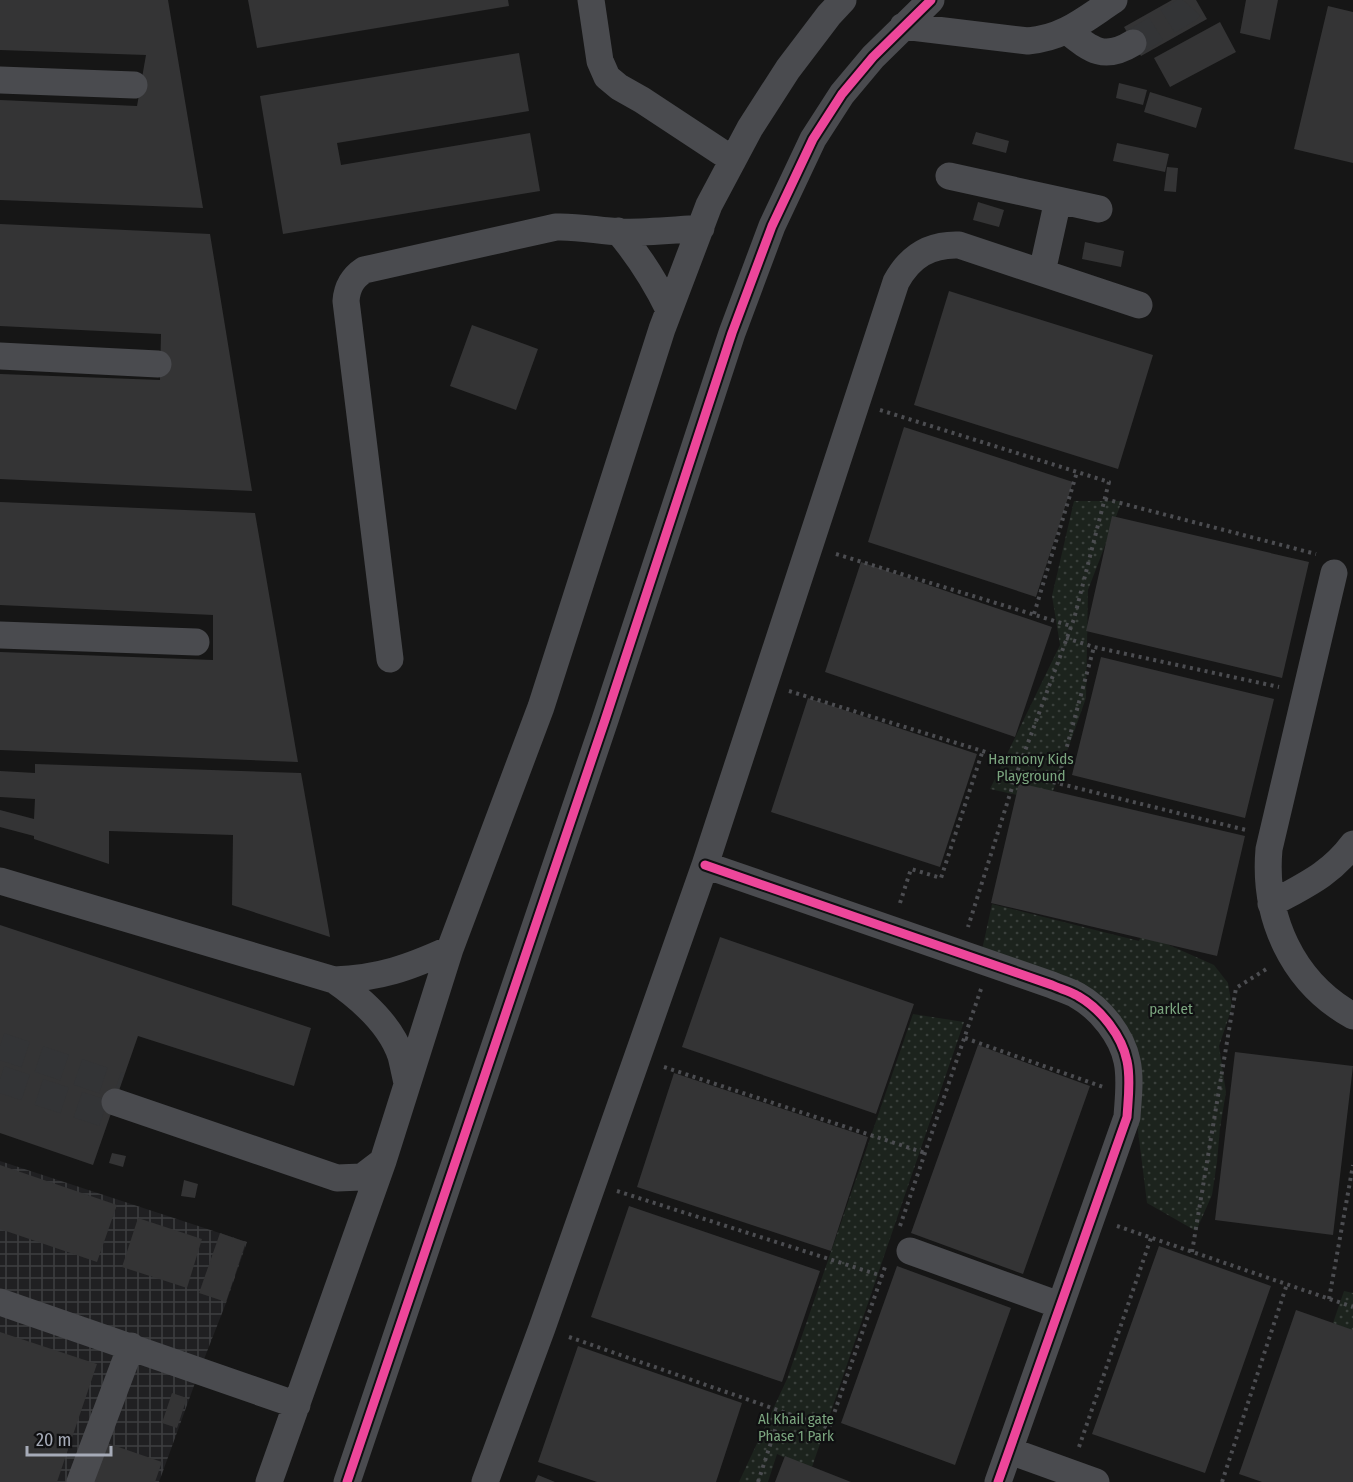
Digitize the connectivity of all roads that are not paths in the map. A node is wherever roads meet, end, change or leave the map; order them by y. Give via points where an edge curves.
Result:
1 (591, 0) edge
2 (843, 0) edge
3 (931, 0) edge
4 (1114, 0) edge
5 (903, 26) junction
6 (1067, 31) junction
7 (1133, 43) tunnel mouth
8 (0, 80) edge
9 (134, 85) dead end
10 (733, 160) junction
11 (949, 176) dead end
12 (1058, 200) junction
13 (1099, 209) dead end
14 (700, 228) junction
15 (618, 231) junction
16 (1041, 272) junction
17 (1139, 305) dead end
18 (669, 310) junction
19 (0, 356) edge
20 (158, 364) dead end
21 (1334, 573) road end
22 (0, 635) edge
23 (196, 642) dead end
24 (390, 659) dead end
25 (1353, 844) edge
26 (705, 866) junction
27 (0, 881) edge
28 (1271, 904) junction
29 (450, 949) junction
30 (334, 980) junction
31 (1353, 1016) edge
32 (407, 1083) junction
33 (115, 1101) tunnel mouth
34 (383, 1161) junction
35 (899, 1247) road end
36 (0, 1302) edge
37 (1059, 1305) junction
38 (130, 1346) junction
39 (297, 1404) junction
40 (1010, 1451) junction
41 (80, 1482) edge
42 (269, 1482) edge
43 (347, 1482) edge
44 (485, 1482) edge
45 (998, 1482) edge
46 (1096, 1482) edge

1 - 10 street via 600,61 607,77
2 - 10 street via 788,69
3 - 5 street
4 - 6 street
5 - 6 street via 1028,41
5 - 43 street via 842,94 813,139 768,236 732,333
6 - 7 street via 1095,52 1117,51
8 - 9 street
10 - 14 street
11 - 12 street
12 - 13 street
12 - 16 street
14 - 15 street
14 - 18 street
15 - 18 street via 656,282
15 - 24 street via 556,227 364,270 350,283 345,301
16 - 17 street
16 - 26 street via 959,244 921,252 902,270
18 - 29 street via 541,707
19 - 20 street
21 - 28 street via 1272,837 1268,867
22 - 23 street
25 - 28 street via 1321,877
26 - 37 street via 1078,996 1100,1013 1117,1036 1127,1062 1127,1117
26 - 44 street
27 - 30 street
28 - 31 street via 1278,931 1306,979
29 - 30 street via 405,969
29 - 32 street
30 - 32 street via 354,994 388,1031 400,1053
32 - 34 street
33 - 34 street via 162,1109 181,1124 337,1178 362,1177
34 - 39 street
35 - 37 street
36 - 38 street
37 - 40 street
38 - 39 street
38 - 41 street
39 - 42 street
40 - 45 street
40 - 46 street

